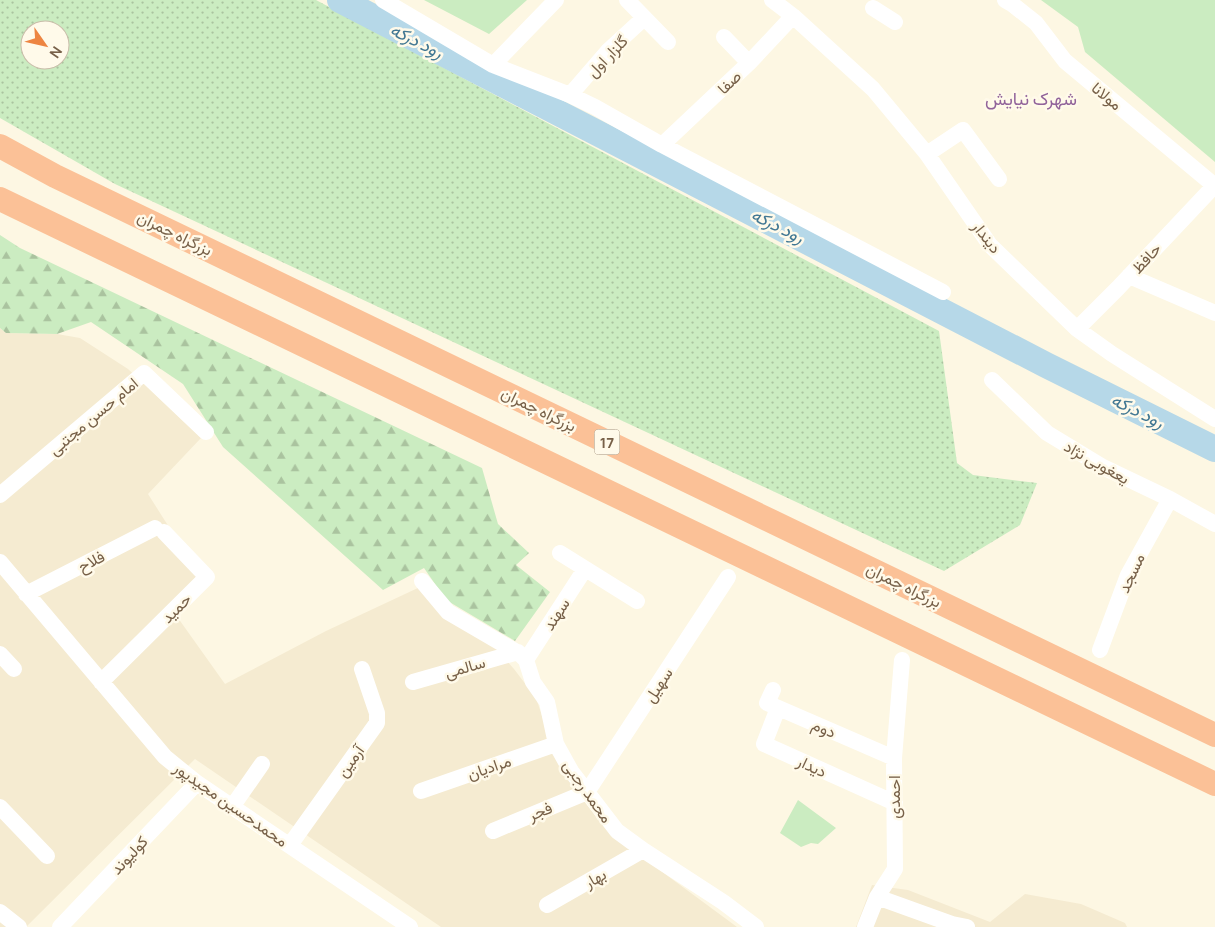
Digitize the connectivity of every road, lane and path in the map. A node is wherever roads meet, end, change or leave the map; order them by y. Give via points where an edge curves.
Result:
1 (383, 0) edge
2 (556, 0) edge
3 (627, 0) edge
4 (772, 0) edge
5 (1005, 0) edge
6 (873, 8) dead end
7 (793, 16) junction
8 (644, 18) junction
9 (895, 22) dead end
10 (724, 37) dead end
11 (668, 42) dead end
12 (749, 63) junction
13 (493, 65) junction
14 (570, 95) junction
15 (662, 145) junction
16 (0, 146) edge
17 (927, 154) junction
18 (999, 179) dead end
19 (1215, 185) edge
20 (0, 199) edge
21 (1129, 276) junction
22 (943, 292) dead end
23 (1215, 313) edge
24 (1077, 329) junction
25 (992, 380) dead end
26 (1215, 420) edge
27 (206, 432) dead end
28 (0, 495) edge
29 (1170, 499) junction
30 (1215, 524) edge
31 (160, 530) joint
32 (560, 553) dead end
33 (0, 562) edge
34 (585, 569) junction
35 (728, 577) dead end
36 (422, 581) dead end
37 (26, 594) junction
38 (636, 600) dead end
39 (1100, 650) dead end
40 (0, 654) edge
41 (522, 656) junction
42 (902, 660) dead end
43 (14, 669) dead end
44 (362, 669) dead end
45 (101, 682) junction
46 (413, 682) dead end
47 (772, 690) dead end
48 (778, 708) junction
49 (1215, 735) edge
50 (556, 744) junction
51 (894, 758) junction
52 (262, 764) dead end
53 (197, 783) junction
54 (1215, 784) edge
55 (421, 791) dead end
56 (587, 792) junction
57 (894, 804) junction
58 (0, 807) edge
59 (232, 807) junction
60 (493, 831) dead end
61 (290, 845) junction
62 (643, 850) junction
63 (47, 856) dead end
64 (877, 897) junction
65 (548, 905) dead end
66 (0, 912) edge
67 (19, 927) edge
68 (60, 927) edge
69 (410, 927) edge
70 (756, 927) edge
71 (865, 927) edge
72 (967, 927) edge

1 - 13 street
2 - 13 street
3 - 8 street
4 - 7 street, دیندار
5 - 19 street, مولانا via 1036,23 1065,61
6 - 9 street
7 - 12 street, صفا
7 - 17 street, دیندار via 873,90
8 - 11 street
8 - 14 street, گلزار اول via 608,51
10 - 12 street
12 - 15 street, صفا
13 - 14 street
14 - 15 street
15 - 22 street
16 - 49 highway, بزرگراه چمران / 17 via 64,180
17 - 18 street via 963,130
17 - 24 street, دیندار via 990,245
19 - 21 street, حافظ
20 - 54 highway
21 - 23 street
21 - 24 street, حافظ
24 - 26 street, دیندار
25 - 29 street, یعغوبی نژاد via 1047,433 1103,467
27 - 28 street, امام حسن مجتبی via 144,373
29 - 30 street, یعغوبی نژاد
29 - 39 street, مسجد via 1128,575
31 - 37 street, فلاح
31 - 45 street, حمید via 207,577
32 - 34 street
33 - 37 street, محمدحسین مجیدپور
34 - 38 street
34 - 41 street, سهند
35 - 56 street, سهیل
36 - 41 street via 448,612
37 - 45 street, محمدحسین مجیدپور
40 - 43 street
41 - 46 street, سالمی
41 - 50 street, محمد رجبی via 533,682 547,702
42 - 51 street, احمدی
44 - 61 street, آرمین via 377,713 377,723
45 - 53 street, محمدحسین مجیدپور via 165,757
47 - 48 street via 767,703
48 - 51 street, دوم
48 - 57 street, دیدار via 764,744
50 - 55 street, مرادیان
50 - 56 street, محمد رجبی
51 - 57 street, احمدی
52 - 59 street
53 - 59 street, محمدحسین مجیدپور
53 - 68 street, کولیوند
56 - 60 street, فجر
56 - 62 street, محمد رجبی via 617,832
57 - 64 street, احمدی via 895,868
58 - 63 street
59 - 61 street, محمدحسین مجیدپور
61 - 69 street, محمدحسین مجیدپور
62 - 65 street, بهار
62 - 70 street, محمد رجبی
64 - 71 street, احمدی
64 - 72 street
66 - 67 street

